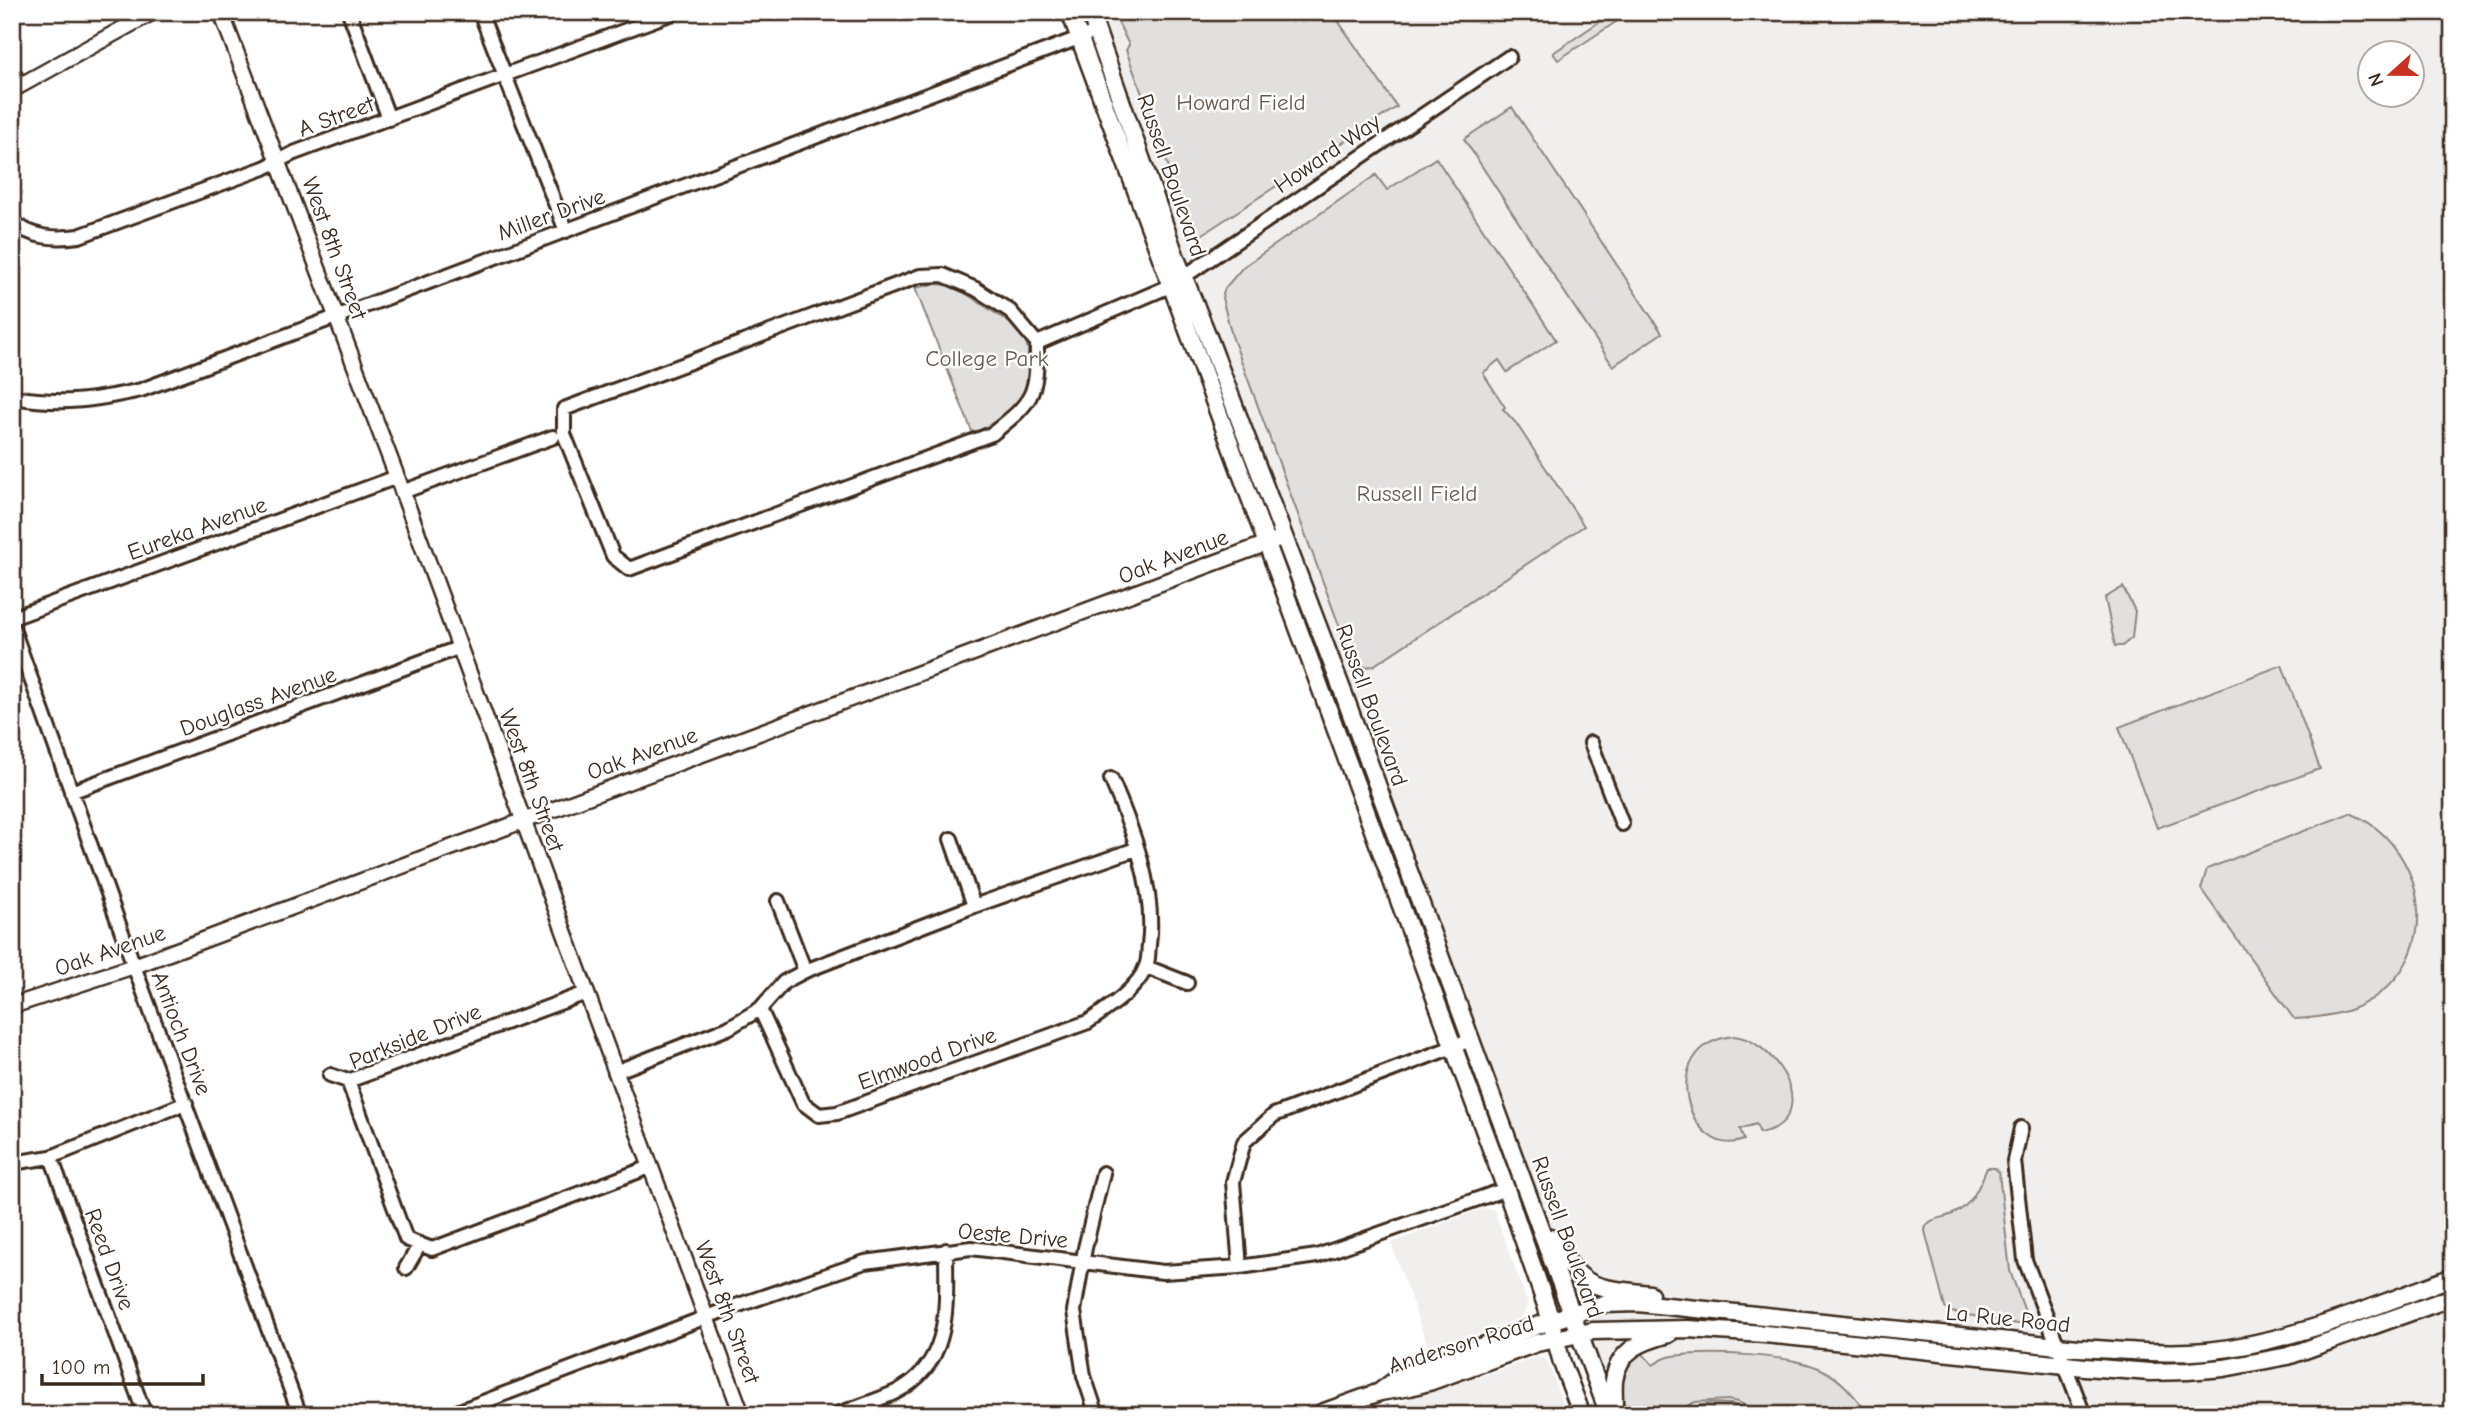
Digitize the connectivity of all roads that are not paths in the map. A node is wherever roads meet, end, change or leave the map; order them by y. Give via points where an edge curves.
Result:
1 (153, 12) edge
2 (221, 12) edge
3 (349, 12) edge
4 (480, 12) edge
5 (675, 12) edge
6 (1070, 12) edge
7 (1090, 12) edge
8 (1097, 32) junction
9 (1079, 38) junction
10 (1509, 57) dead end
11 (12, 71) edge
12 (506, 75) junction
13 (16, 87) edge
14 (389, 119) junction
15 (278, 161) junction
16 (12, 220) edge
17 (566, 231) junction
18 (1177, 281) junction
19 (335, 316) junction
20 (1037, 343) junction
21 (12, 397) edge
22 (553, 437) dead end
23 (397, 477) junction
24 (402, 492) junction
25 (1284, 537) junction
26 (1267, 544) junction
27 (12, 618) edge
28 (12, 626) edge
29 (458, 648) junction
30 (1311, 660) junction
31 (1343, 692) junction
32 (1591, 743) dead end
33 (1111, 779) dead end
34 (71, 792) junction
35 (523, 821) junction
36 (1622, 824) dead end
37 (951, 839) dead end
38 (1136, 849) junction
39 (778, 901) dead end
40 (974, 906) junction
41 (134, 966) junction
42 (1146, 967) junction
43 (806, 971) junction
44 (1187, 983) dead end
45 (586, 993) junction
46 (12, 1006) edge
47 (760, 1009) junction
48 (1471, 1040) junction
49 (1453, 1046) junction
50 (615, 1072) junction
51 (330, 1075) dead end
52 (348, 1081) junction
53 (186, 1103) junction
54 (2021, 1128) dead end
55 (51, 1157) junction
56 (12, 1163) edge
57 (650, 1167) junction
58 (1103, 1173) dead end
59 (1506, 1189) junction
60 (1535, 1214) junction
61 (420, 1244) junction
62 (946, 1250) junction
63 (1082, 1262) junction
64 (1240, 1267) junction
65 (406, 1268) dead end
66 (2453, 1277) edge
67 (2453, 1297) edge
68 (1714, 1311) junction
69 (1572, 1314) junction
70 (706, 1318) junction
71 (1550, 1321) junction
72 (1688, 1329) junction
73 (1579, 1333) junction
74 (1555, 1338) junction
75 (2056, 1346) junction
76 (2063, 1363) junction
77 (1387, 1391) junction
78 (455, 1414) edge
79 (145, 1415) edge
80 (300, 1415) edge
81 (742, 1415) edge
82 (836, 1415) edge
83 (1097, 1415) edge
84 (1316, 1415) edge
85 (1582, 1415) edge
86 (1611, 1415) edge
87 (2084, 1415) edge

1 - 13 street
2 - 15 street, West 8th Street
3 - 14 street
4 - 12 street
5 - 12 street, A Street
6 - 9 main road, Russell Boulevard
7 - 8 main road, Russell Boulevard
8 - 9 street, Miller Drive
8 - 18 main road, Russell Boulevard
9 - 17 street, Miller Drive
9 - 18 main road, Russell Boulevard
10 - 18 street, Howard Way
11 - 13 street
12 - 14 street, A Street
12 - 17 street
14 - 15 street, A Street
15 - 16 street, A Street via 79,236 57,239 37,235
15 - 19 street, West 8th Street
17 - 19 street, Miller Drive
18 - 20 street
18 - 25 main road, Russell Boulevard
18 - 26 main road, Russell Boulevard
19 - 21 street, Miller Drive via 141,390 93,401
19 - 23 street, West 8th Street
20 - 20 street via 1010,311 976,289 943,275 920,276 564,409 564,434 612,556 629,569 992,434 1031,398
22 - 24 street
23 - 24 street, West 8th Street
23 - 27 street, Eureka Avenue
24 - 29 street, West 8th Street
25 - 26 street, Oak Avenue
25 - 31 main road, Russell Boulevard
26 - 30 main road, Russell Boulevard
26 - 35 street, Oak Avenue
28 - 34 street, Antioch Drive
29 - 34 street, Douglass Avenue
29 - 35 street, West 8th Street
30 - 31 main road via 1320,662 1332,688
30 - 49 main road, Russell Boulevard
31 - 48 main road, Russell Boulevard
32 - 36 street
33 - 38 street
34 - 41 street, Antioch Drive
35 - 41 street, Oak Avenue
35 - 45 street, West 8th Street
37 - 40 street
38 - 40 street
38 - 42 street via 1152,923
39 - 43 street
40 - 43 street
41 - 46 street, Oak Avenue
41 - 53 street, Antioch Drive
42 - 44 street
42 - 47 street, Elmwood Drive via 1116,1003 1088,1022 837,1113 819,1115 803,1103
43 - 47 street via 784,982
45 - 50 street, West 8th Street
45 - 52 street, Parkside Drive
47 - 50 street via 728,1028
48 - 49 street
48 - 60 main road, Russell Boulevard
49 - 59 main road, Russell Boulevard
49 - 64 street via 1274,1115 1244,1142 1233,1182
50 - 57 street, West 8th Street
51 - 52 street
52 - 61 street, Parkside Drive via 406,1239
53 - 55 street
53 - 80 street, Antioch Drive
54 - 75 street via 2014,1161 2025,1260
55 - 56 street
55 - 79 street, Reed Drive
57 - 61 street via 432,1249
57 - 70 street, West 8th Street
58 - 63 street
59 - 64 street, Oeste Drive via 1317,1256
59 - 71 main road, Russell Boulevard
60 - 68 main road via 1570,1267 1591,1284 1702,1300
60 - 69 main road, Russell Boulevard
61 - 65 street
62 - 63 street, Oeste Drive via 971,1248
62 - 70 street, Oeste Drive via 865,1262
62 - 82 street via 945,1321 931,1364 898,1391
63 - 64 street, Oeste Drive via 1163,1272
63 - 83 street via 1074,1311 1084,1377
66 - 75 main road, La Rue Road via 2298,1333 2248,1345 2143,1353
67 - 76 main road, La Rue Road via 2318,1347 2262,1362 2150,1372
68 - 69 main road, La Rue Road via 1617,1302
68 - 75 main road, La Rue Road
69 - 71 main road, La Rue Road
69 - 73 main road, Russell Boulevard
70 - 78 street, Oeste Drive
70 - 81 street, West 8th Street
71 - 74 main road, Russell Boulevard
71 - 77 main road, Anderson Road via 1440,1361 1437,1373
72 - 73 main road, La Rue Road
72 - 76 main road, La Rue Road
72 - 86 main road via 1629,1350 1618,1365
73 - 74 main road, La Rue Road
73 - 86 main road, Russell Boulevard
74 - 77 main road, Anderson Road via 1432,1381
74 - 85 main road, Russell Boulevard
75 - 76 street
76 - 87 street
77 - 84 main road, Anderson Road

